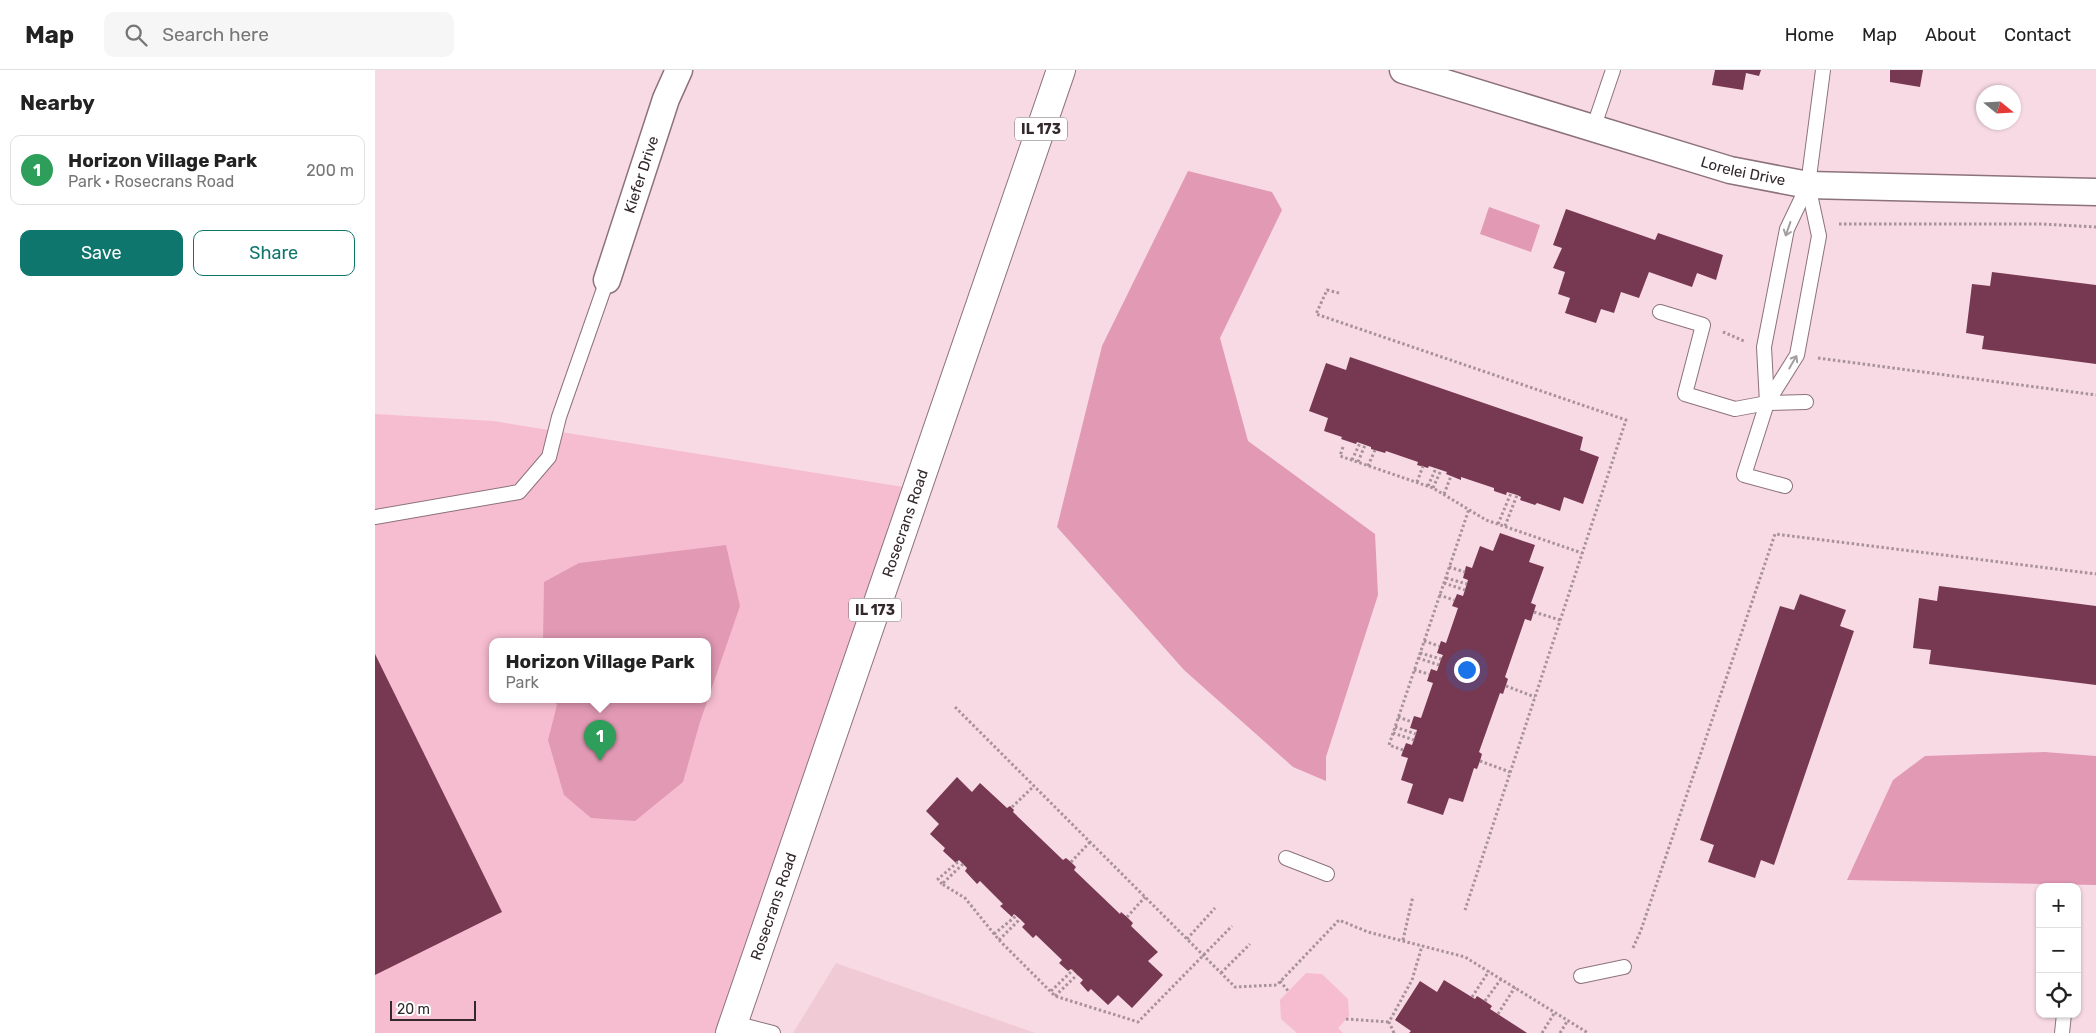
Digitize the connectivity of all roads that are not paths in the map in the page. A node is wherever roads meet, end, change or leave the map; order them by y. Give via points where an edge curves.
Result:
1 (679, 70) edge
2 (1061, 70) edge
3 (1403, 70) edge
4 (1613, 70) edge
5 (1823, 70) edge
6 (1437, 76) edge
7 (1593, 129) junction
8 (1808, 185) junction
9 (2096, 192) edge
10 (607, 280) joint
11 (1660, 312) dead end
12 (1805, 402) dead end
13 (1767, 403) junction
14 (1785, 486) dead end
15 (375, 516) edge
16 (1286, 858) dead end
17 (1327, 874) dead end
18 (1624, 968) road end
19 (1581, 976) dead end
20 (2064, 1018) edge
21 (732, 1028) edge
22 (773, 1033) edge
23 (2062, 1033) edge

1 - 10 street, Kiefer Drive via 666,99
2 - 21 main road, Rosecrans Road / IL 173
3 - 6 street, Lorelei Drive
4 - 7 lane
5 - 8 lane
6 - 7 street, Lorelei Drive
7 - 8 street, Lorelei Drive via 1730,170
8 - 9 street, Lorelei Drive
8 -> 13 lane via 1787,229 1764,347
13 -> 8 lane via 1797,356 1819,236
10 - 15 lane via 559,417 549,457 519,492
11 - 13 lane via 1703,325 1685,394 1735,409
12 - 13 lane
13 - 14 lane via 1745,475
16 - 17 lane
18 - 19 lane
20 - 23 lane
21 - 22 lane

